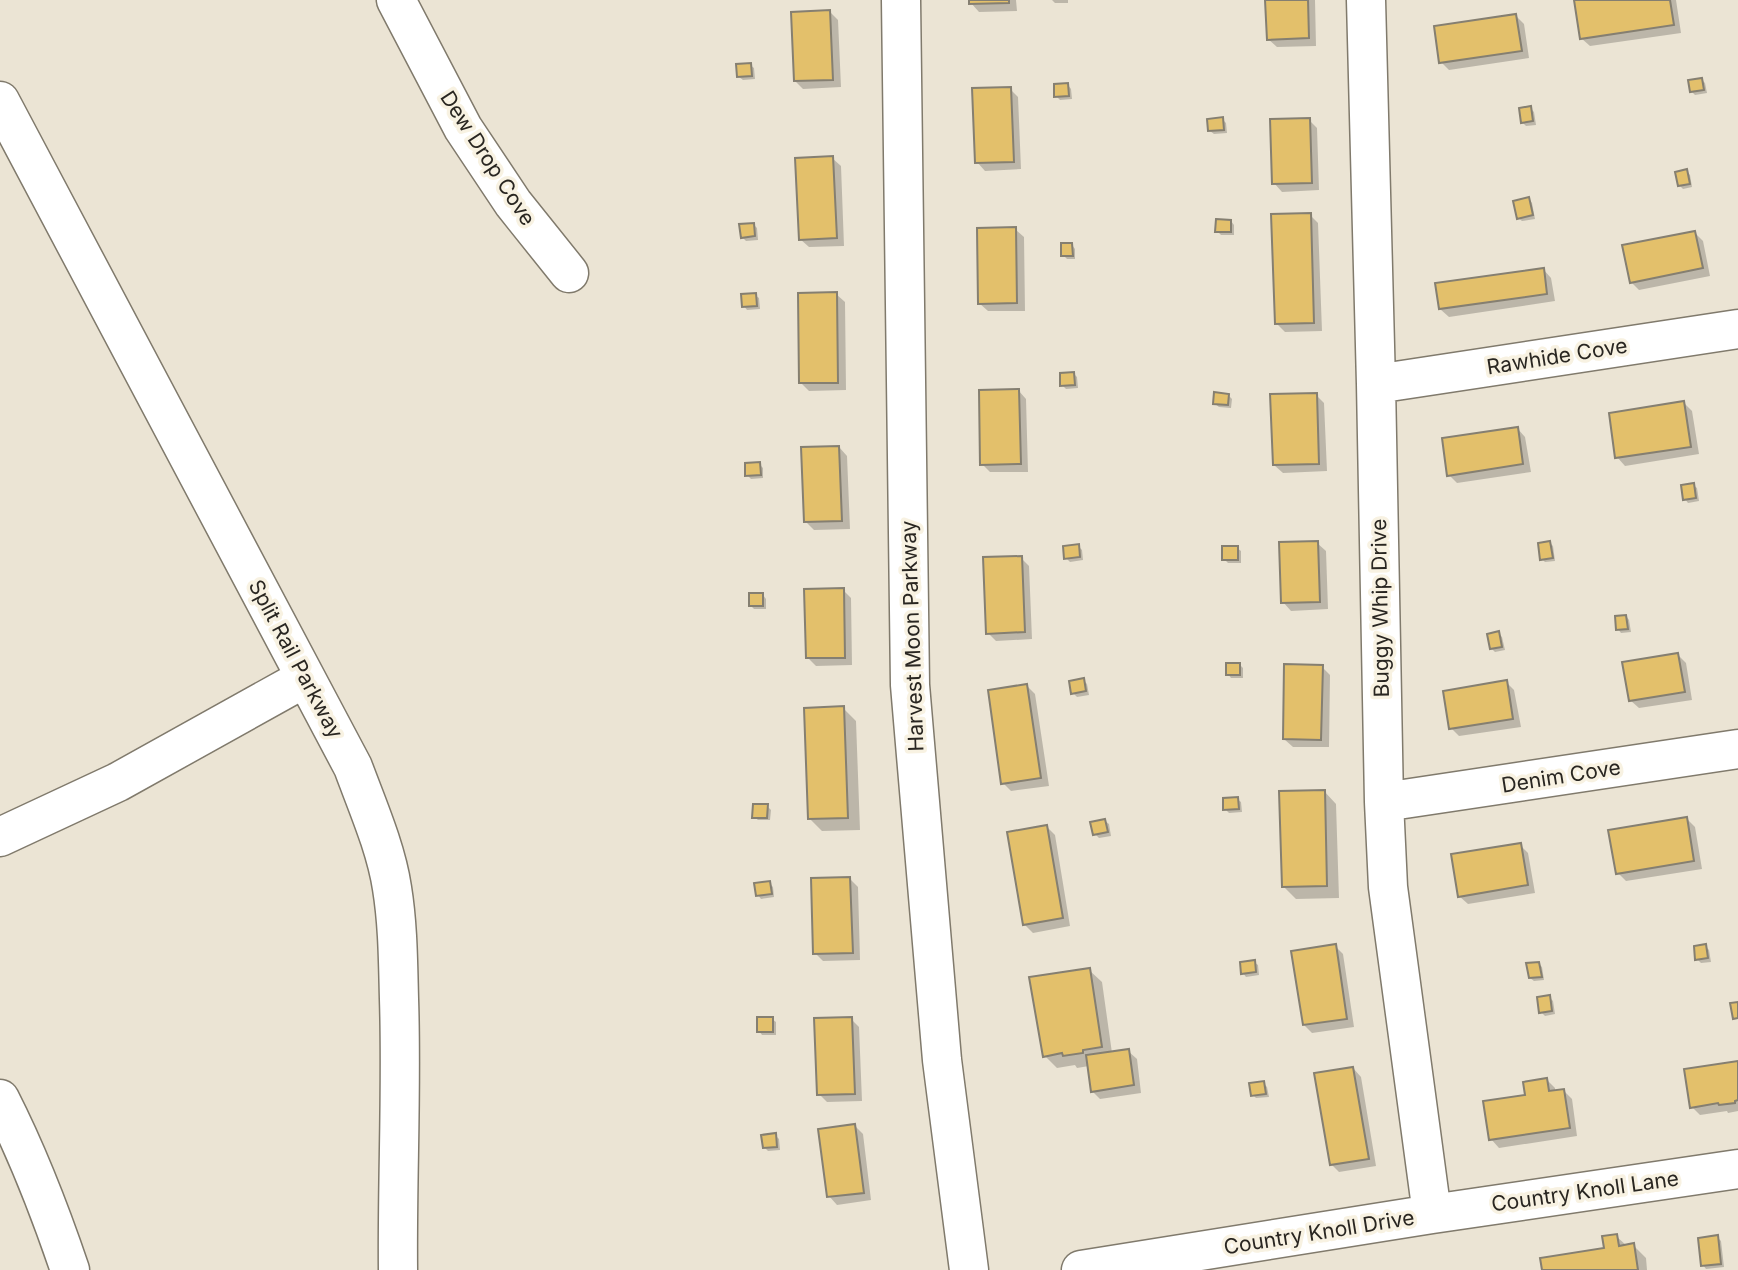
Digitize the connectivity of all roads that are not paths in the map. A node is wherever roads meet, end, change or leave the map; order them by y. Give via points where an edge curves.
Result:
1 (396, 0) edge
2 (901, 0) edge
3 (1366, 0) edge
4 (0, 101) edge
5 (569, 273) dead end
6 (1738, 329) edge
7 (1376, 384) junction
8 (305, 678) junction
9 (1738, 749) edge
10 (1384, 802) junction
11 (0, 837) edge
12 (0, 1099) edge
13 (1738, 1169) edge
14 (1432, 1214) junction
15 (69, 1270) edge
16 (398, 1270) edge
17 (969, 1270) edge
18 (1081, 1270) edge

1 - 5 street, Dew Drop Cove via 463,128 513,203
2 - 17 street, Harvest Moon Parkway via 910,685 942,1060
3 - 7 street, Buggy Whip Drive
4 - 8 street, Split Rail Parkway
6 - 7 street, Rawhide Cove
7 - 10 street, Buggy Whip Drive
8 - 11 street via 118,782
8 - 16 street, Split Rail Parkway via 353,767 392,886 401,1072
9 - 10 street, Denim Cove
10 - 14 street, Buggy Whip Drive via 1388,887
12 - 15 street via 22,1142
13 - 14 street, Country Knoll Lane
14 - 18 street, Country Knoll Drive

